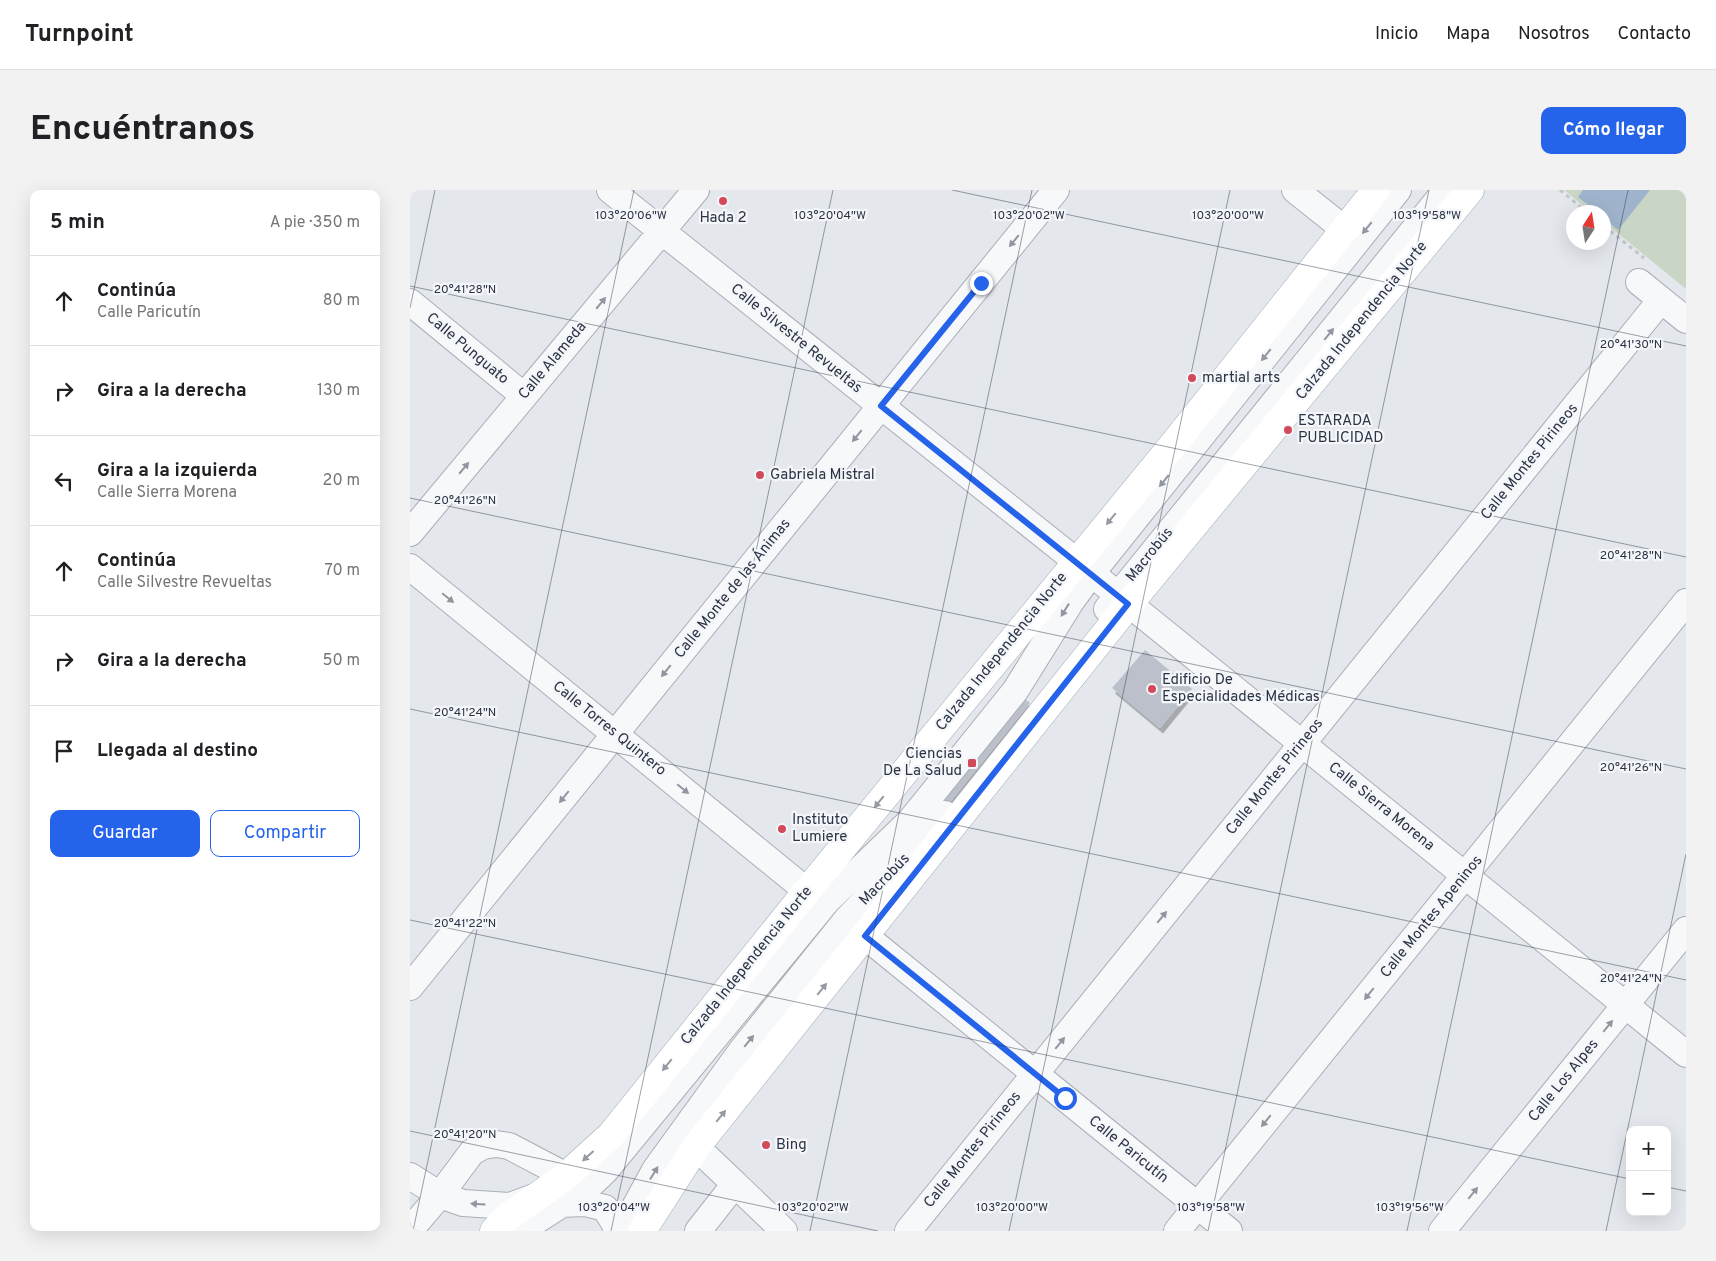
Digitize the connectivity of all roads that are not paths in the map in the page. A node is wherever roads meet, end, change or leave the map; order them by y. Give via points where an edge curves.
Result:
1 (610, 190) edge
2 (696, 190) edge
3 (1056, 190) edge
4 (1295, 190) edge
5 (1376, 190) edge
6 (1398, 190) edge
7 (1446, 190) edge
8 (1470, 190) edge
9 (1344, 229) junction
10 (662, 231) junction
11 (1639, 282) dead end
12 (1661, 300) junction
13 (410, 302) edge
14 (1686, 320) edge
15 (524, 396) junction
16 (881, 406) junction
17 (410, 533) edge
18 (410, 567) edge
19 (1084, 567) junction
20 (1123, 600) junction
21 (1686, 602) edge
22 (615, 734) junction
23 (1302, 744) junction
24 (1466, 875) junction
25 (807, 891) junction
26 (1686, 930) edge
27 (865, 936) junction
28 (410, 987) edge
29 (1626, 1004) junction
30 (1686, 1054) edge
31 (1035, 1074) junction
32 (696, 1147) junction
33 (410, 1176) edge
34 (566, 1176) junction
35 (735, 1184) junction
36 (440, 1195) junction
37 (552, 1199) junction
38 (1198, 1206) junction
39 (410, 1230) edge
40 (494, 1231) edge
41 (520, 1231) edge
42 (616, 1231) edge
43 (622, 1231) edge
44 (642, 1231) edge
45 (698, 1231) edge
46 (784, 1231) edge
47 (908, 1231) edge
48 (1177, 1231) edge
49 (1229, 1231) edge
50 (1442, 1231) edge

1 - 10 street, Calle Silvestre Revueltas
2 - 10 street, Calle Alameda
3 -> 16 street, Calle Monte de las Ánimas
4 - 9 street
5 - 9 main road, Calzada Independencia Norte
6 -> 19 street, Macrobús
20 -> 7 street, Macrobús
8 - 20 main road, Calzada Independencia Norte
9 -> 19 main road, Calzada Independencia Norte
15 -> 10 street, Calle Alameda
10 - 16 street, Calle Silvestre Revueltas
11 - 12 street
12 - 14 street
12 - 23 street, Calle Montes Pirineos
13 - 15 street, Calle Punguato
17 -> 15 street, Calle Alameda
16 - 19 street, Calle Silvestre Revueltas
16 -> 22 street, Calle Monte de las Ánimas
18 -> 22 street, Calle Torres Quintero
19 - 20 street, Calle Sierra Morena
19 -> 25 main road, Calzada Independencia Norte
19 -> 37 street, Macrobús via 1070,603 1015,691 911,820 827,901 606,1171 588,1188
20 - 23 street, Calle Sierra Morena
20 - 27 main road, Calzada Independencia Norte
43 -> 20 street, Macrobús via 655,1170 742,1050 848,918 924,839
21 - 24 street, Calle Montes Apeninos
22 -> 25 street, Calle Torres Quintero
22 -> 28 street, Calle Monte de las Ánimas
23 - 24 street, Calle Sierra Morena
31 -> 23 street, Calle Montes Pirineos
24 - 29 street, Calle Sierra Morena
24 -> 38 street, Calle Montes Apeninos
25 -> 34 main road, Calzada Independencia Norte via 611,1135
26 - 29 street, Calle Los Alpes
27 - 31 street, Calle Paricutín
32 -> 27 main road, Calzada Independencia Norte
29 - 30 street, Calle Sierra Morena
50 -> 29 street, Calle Los Alpes
31 - 38 street, Calle Paricutín
31 - 47 street, Calle Montes Pirineos
32 - 35 street
32 - 44 main road, Calzada Independencia Norte
33 - 36 street
34 - 36 street via 509,1146 496,1144 472,1152
34 - 37 main road, Calzada Independencia Norte
35 - 45 street
35 - 46 street
37 -> 36 street via 510,1206 463,1203
36 - 39 street
37 - 40 main road, Calzada Independencia Norte via 505,1219
37 - 41 street, Macrobús
37 - 42 street, Macrobús via 585,1202 605,1208
38 - 48 street, Calle Montes Apeninos
38 - 49 street, Calle Paricutín

